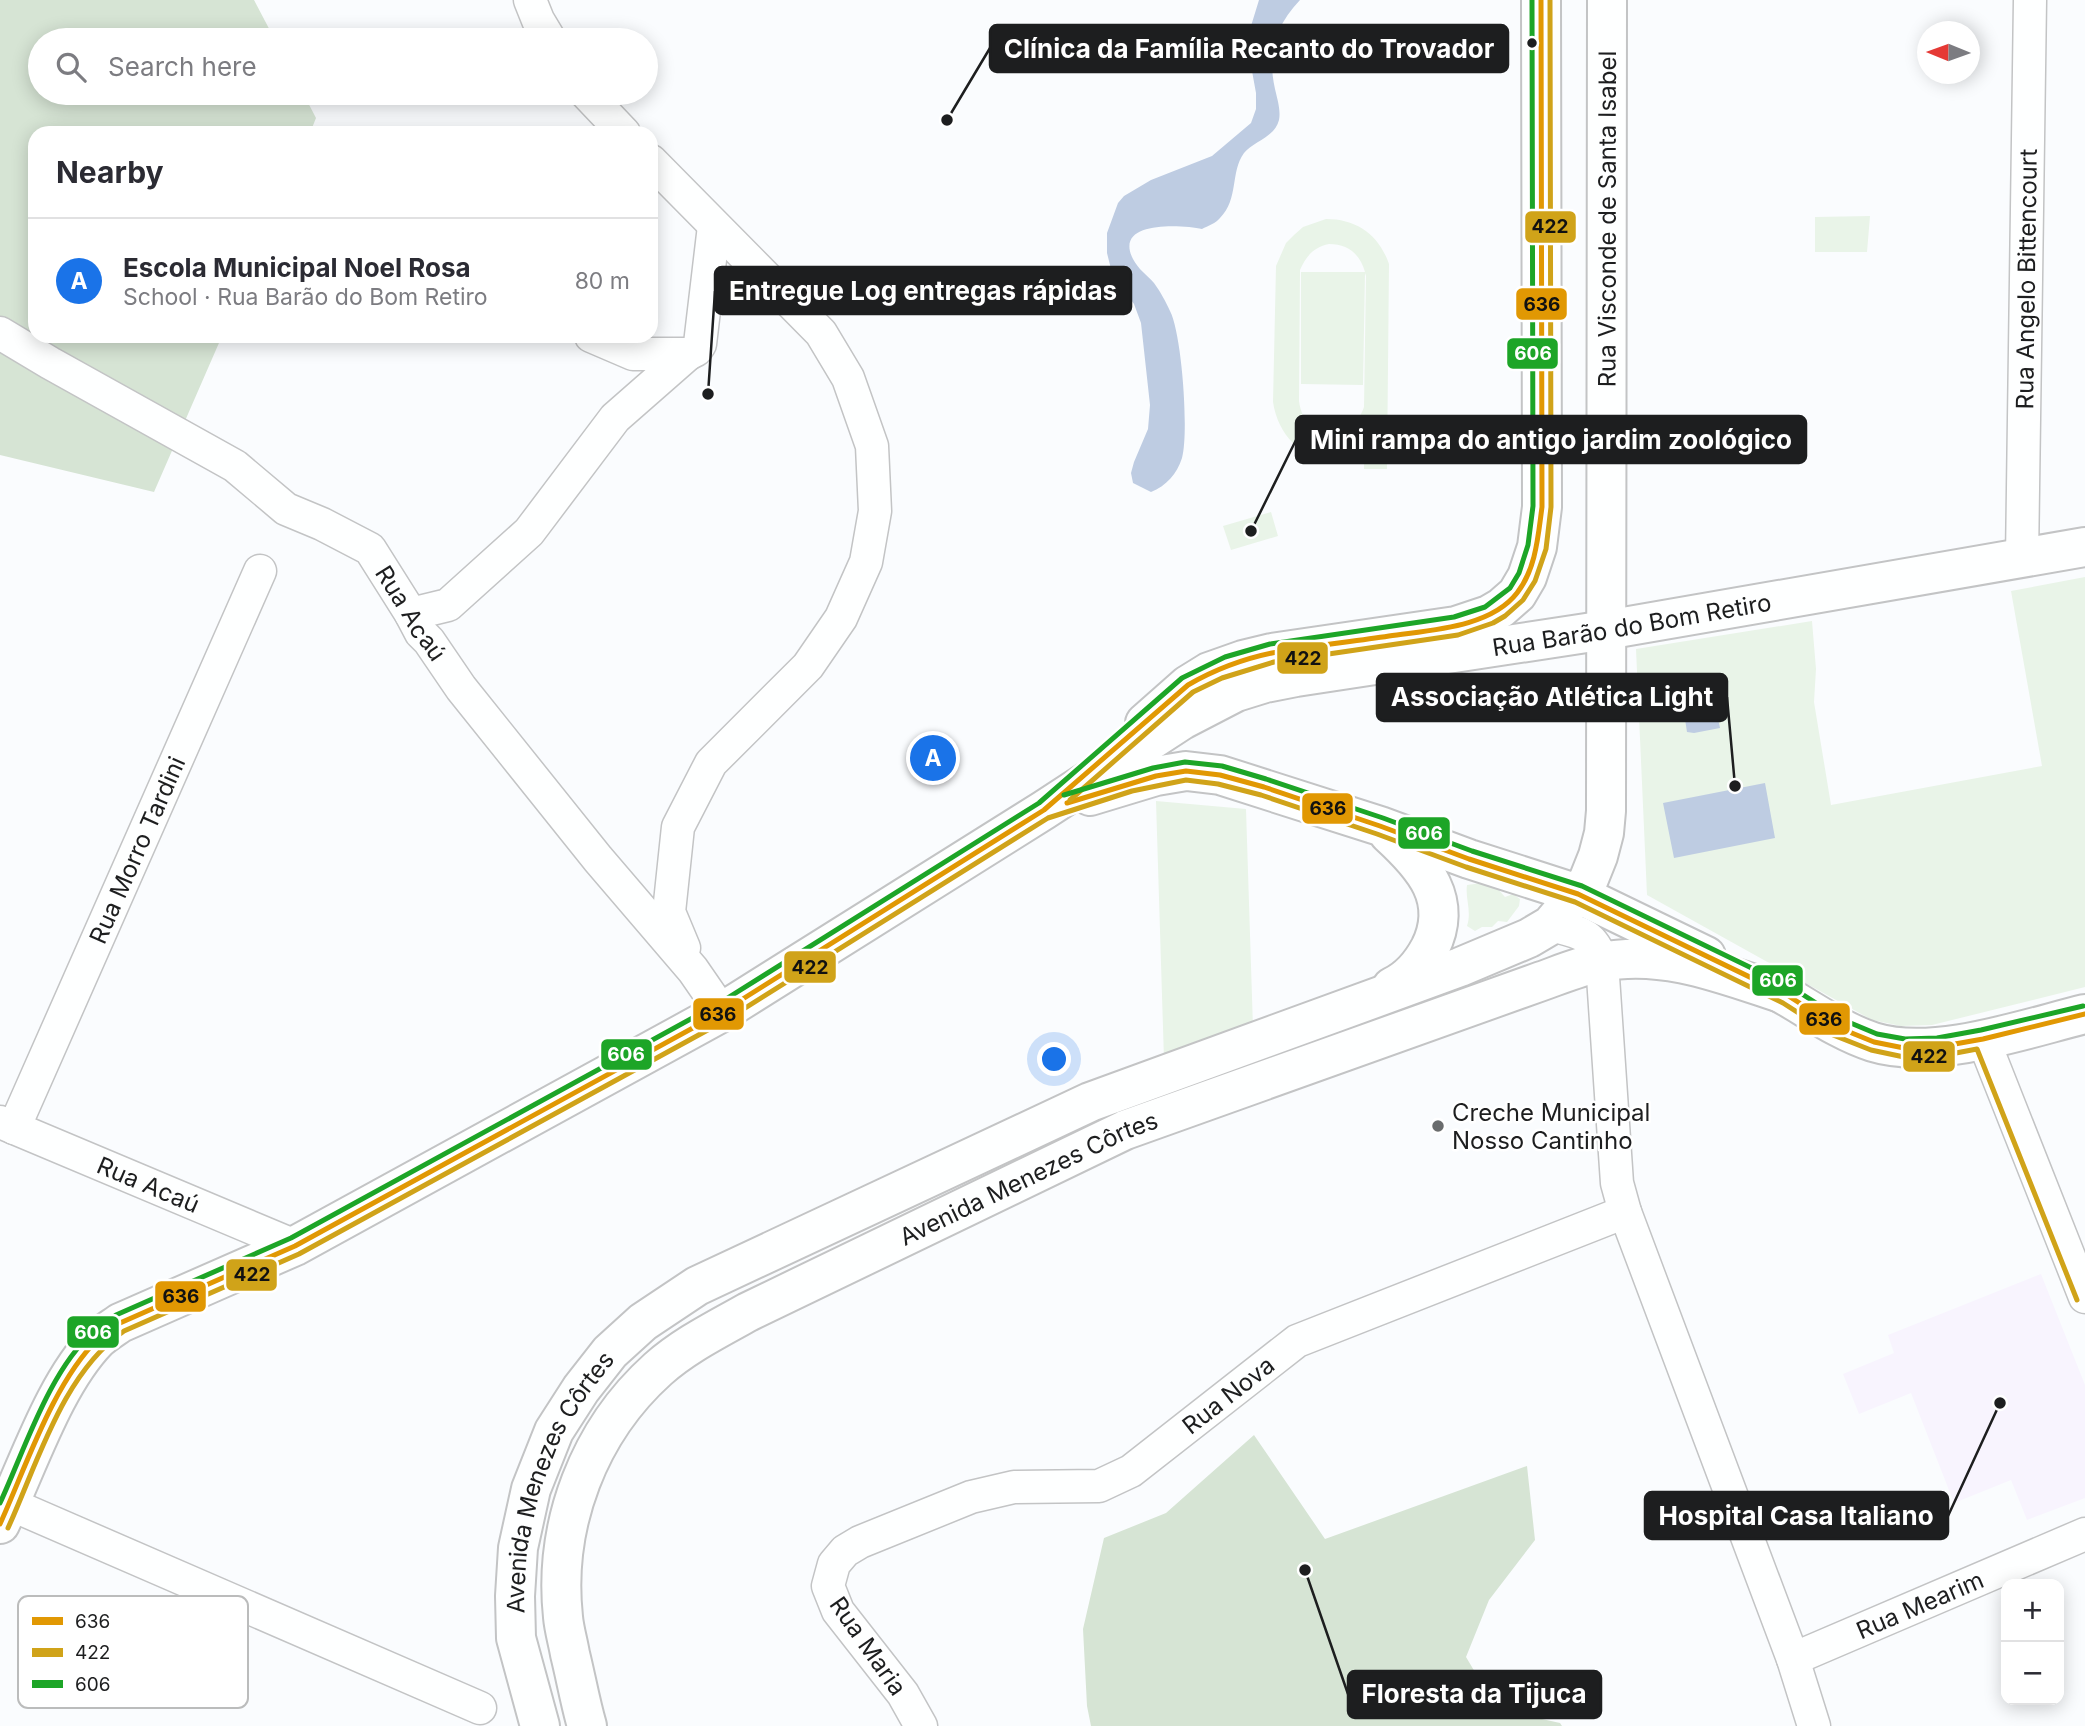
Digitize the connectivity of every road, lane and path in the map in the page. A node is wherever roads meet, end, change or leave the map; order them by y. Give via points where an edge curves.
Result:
1 (530, 0) edge
2 (1541, 0) edge
3 (1606, 0) edge
4 (2030, 0) edge
5 (543, 28) edge
6 (597, 105) edge
7 (617, 126) edge
8 (658, 168) edge
9 (714, 226) junction
10 (0, 333) edge
11 (608, 343) edge
12 (688, 354) junction
13 (2085, 547) edge
14 (2022, 559) junction
15 (260, 570) dead end
16 (411, 614) junction
17 (1606, 630) junction
18 (1044, 810) junction
19 (1380, 826) junction
20 (1578, 894) junction
21 (1551, 925) junction
22 (1602, 962) junction
23 (1787, 995) junction
24 (1367, 1000) junction
25 (722, 1012) junction
26 (2085, 1014) edge
27 (1983, 1039) junction
28 (7, 1125) edge
29 (1625, 1212) junction
30 (295, 1246) junction
31 (2085, 1297) edge
32 (5, 1514) edge
33 (2085, 1534) edge
34 (834, 1564) joint
35 (206, 1596) edge
36 (248, 1613) edge
37 (1793, 1659) junction
38 (480, 1708) dead end
39 (540, 1726) edge
40 (587, 1726) edge
41 (920, 1726) edge
42 (1814, 1726) edge

1 - 5 street
2 - 18 main road, Rua Barão do Bom Retiro via 1542,507 1537,547 1517,594 1489,615 1456,626 1272,653 1209,672 1188,685
3 - 17 main road, Rua Visconde de Santa Isabel
4 - 14 street, Rua Angelo Bittencourt
6 - 7 street
8 - 9 street
9 - 12 street via 700,344
9 - 25 street via 821,333 848,378 872,446 874,511 866,562 841,618 808,666 711,763 678,827 670,912 686,951
10 - 16 street, Rua Acaú via 235,466 286,509 370,549
11 - 12 street via 634,354
12 - 16 street via 615,418 528,532 448,605
13 - 14 main road, Rua Barão do Bom Retiro
14 - 17 main road, Rua Barão do Bom Retiro
15 - 28 street, Rua Morro Tardini
16 - 25 street, Rua Acaú via 461,688
17 - 18 main road, Rua Barão do Bom Retiro via 1296,677 1236,692 1182,720
17 - 20 main road, Rua Visconde de Santa Isabel via 1604,833 1588,881
18 - 19 main road via 1186,771 1220,775
18 - 25 main road, Rua Barão do Bom Retiro
19 - 20 main road
19 - 24 main road via 1425,872 1437,894 1439,911 1436,936 1424,959 1400,984
20 - 21 main road, Avenida Menezes Côrtes
20 - 23 main road
21 - 22 street via 1586,936 1594,942
21 - 24 main road, Avenida Menezes Côrtes via 1460,967
22 - 23 main road, Avenida Menezes Côrtes via 1669,961
22 - 29 street via 1618,1183
22 - 40 main road, Avenida Menezes Côrtes via 1125,1130 748,1312 659,1368 622,1407 598,1443 566,1527 563,1619
23 - 27 main road via 1837,1027 1874,1042 1904,1048
24 - 39 main road, Avenida Menezes Côrtes via 1090,1102 697,1286 643,1322 610,1352 581,1389 554,1431 531,1489 518,1548 516,1638
25 - 30 main road, Rua Barão do Bom Retiro
26 - 27 main road
27 - 31 street
28 - 30 street, Rua Acaú
29 - 34 street, Rua Nova via 1297,1341 1131,1471 1099,1486 1014,1487 971,1497 860,1542
29 - 37 street
30 - 32 main road, Rua Barão do Bom Retiro via 120,1323 100,1338 84,1355 52,1409
32 - 35 street
33 - 37 street, Rua Mearim
34 - 41 street, Rua Maria via 828,1586 838,1611 903,1694
36 - 38 street
37 - 42 street

